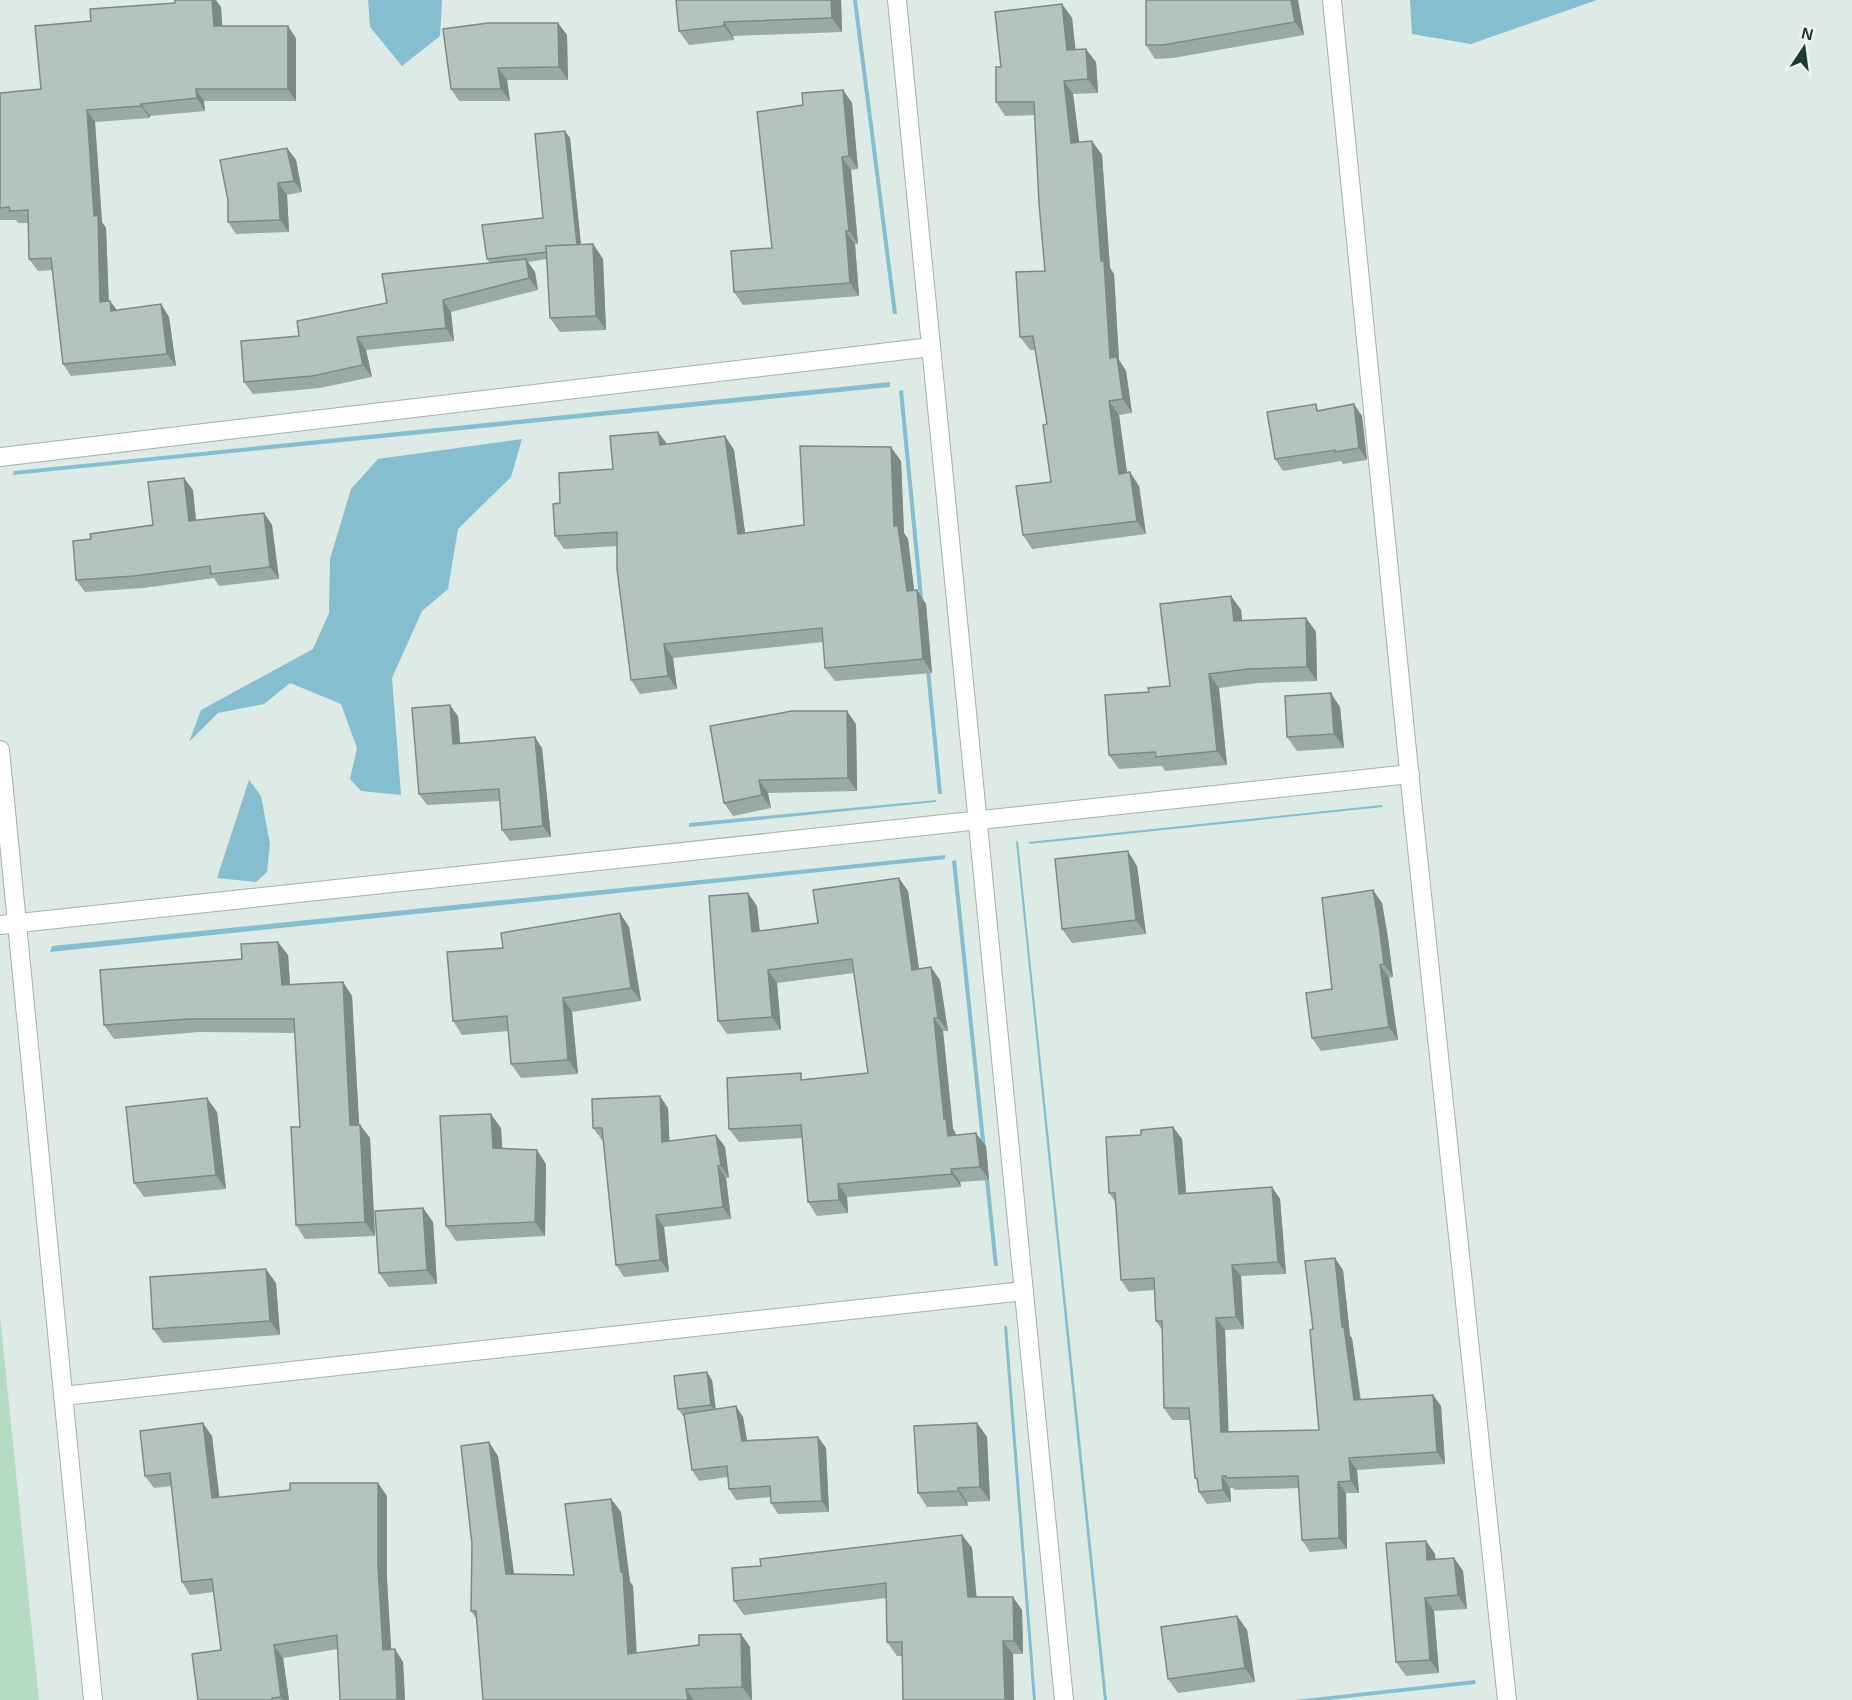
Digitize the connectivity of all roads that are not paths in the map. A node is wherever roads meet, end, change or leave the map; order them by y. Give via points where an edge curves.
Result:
1 (897, 0) edge
2 (1332, 0) edge
3 (931, 347) junction
4 (0, 457) edge
5 (0, 750) edge
6 (1410, 774) junction
7 (978, 821) junction
8 (8, 924) edge
9 (1024, 1291) junction
10 (63, 1396) junction
11 (93, 1700) edge
12 (1064, 1700) edge
13 (1507, 1700) edge

1 - 3 street
2 - 6 street
3 - 4 street
3 - 7 street
5 - 8 street
6 - 7 street
6 - 13 street
7 - 8 street
7 - 9 street
8 - 10 street
9 - 10 street
9 - 12 street
10 - 11 street

